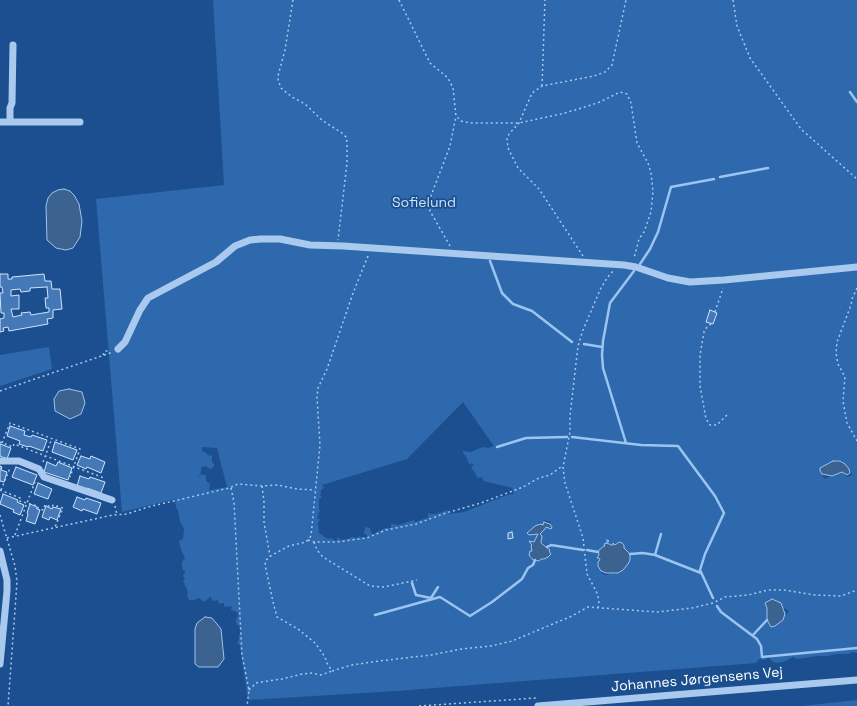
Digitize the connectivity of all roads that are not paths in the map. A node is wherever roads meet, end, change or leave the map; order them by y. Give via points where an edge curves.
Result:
1 (13, 45) dead end
2 (0, 122) edge
3 (10, 122) junction
4 (80, 122) dead end
5 (857, 267) edge
6 (118, 349) dead end
7 (0, 461) edge
8 (112, 500) dead end
9 (0, 551) edge
10 (2, 616) edge
11 (0, 664) edge
12 (857, 680) edge
13 (538, 706) edge

1 - 3 street
2 - 3 street
3 - 4 street
5 - 6 street via 724,280 685,281 616,264 301,244 272,238 250,240 231,249 216,262 148,298 125,342
7 - 8 street via 19,461 40,470 44,477
9 - 10 street via 7,580
10 - 11 street
12 - 13 street, Johannes Jørgensens Vej

